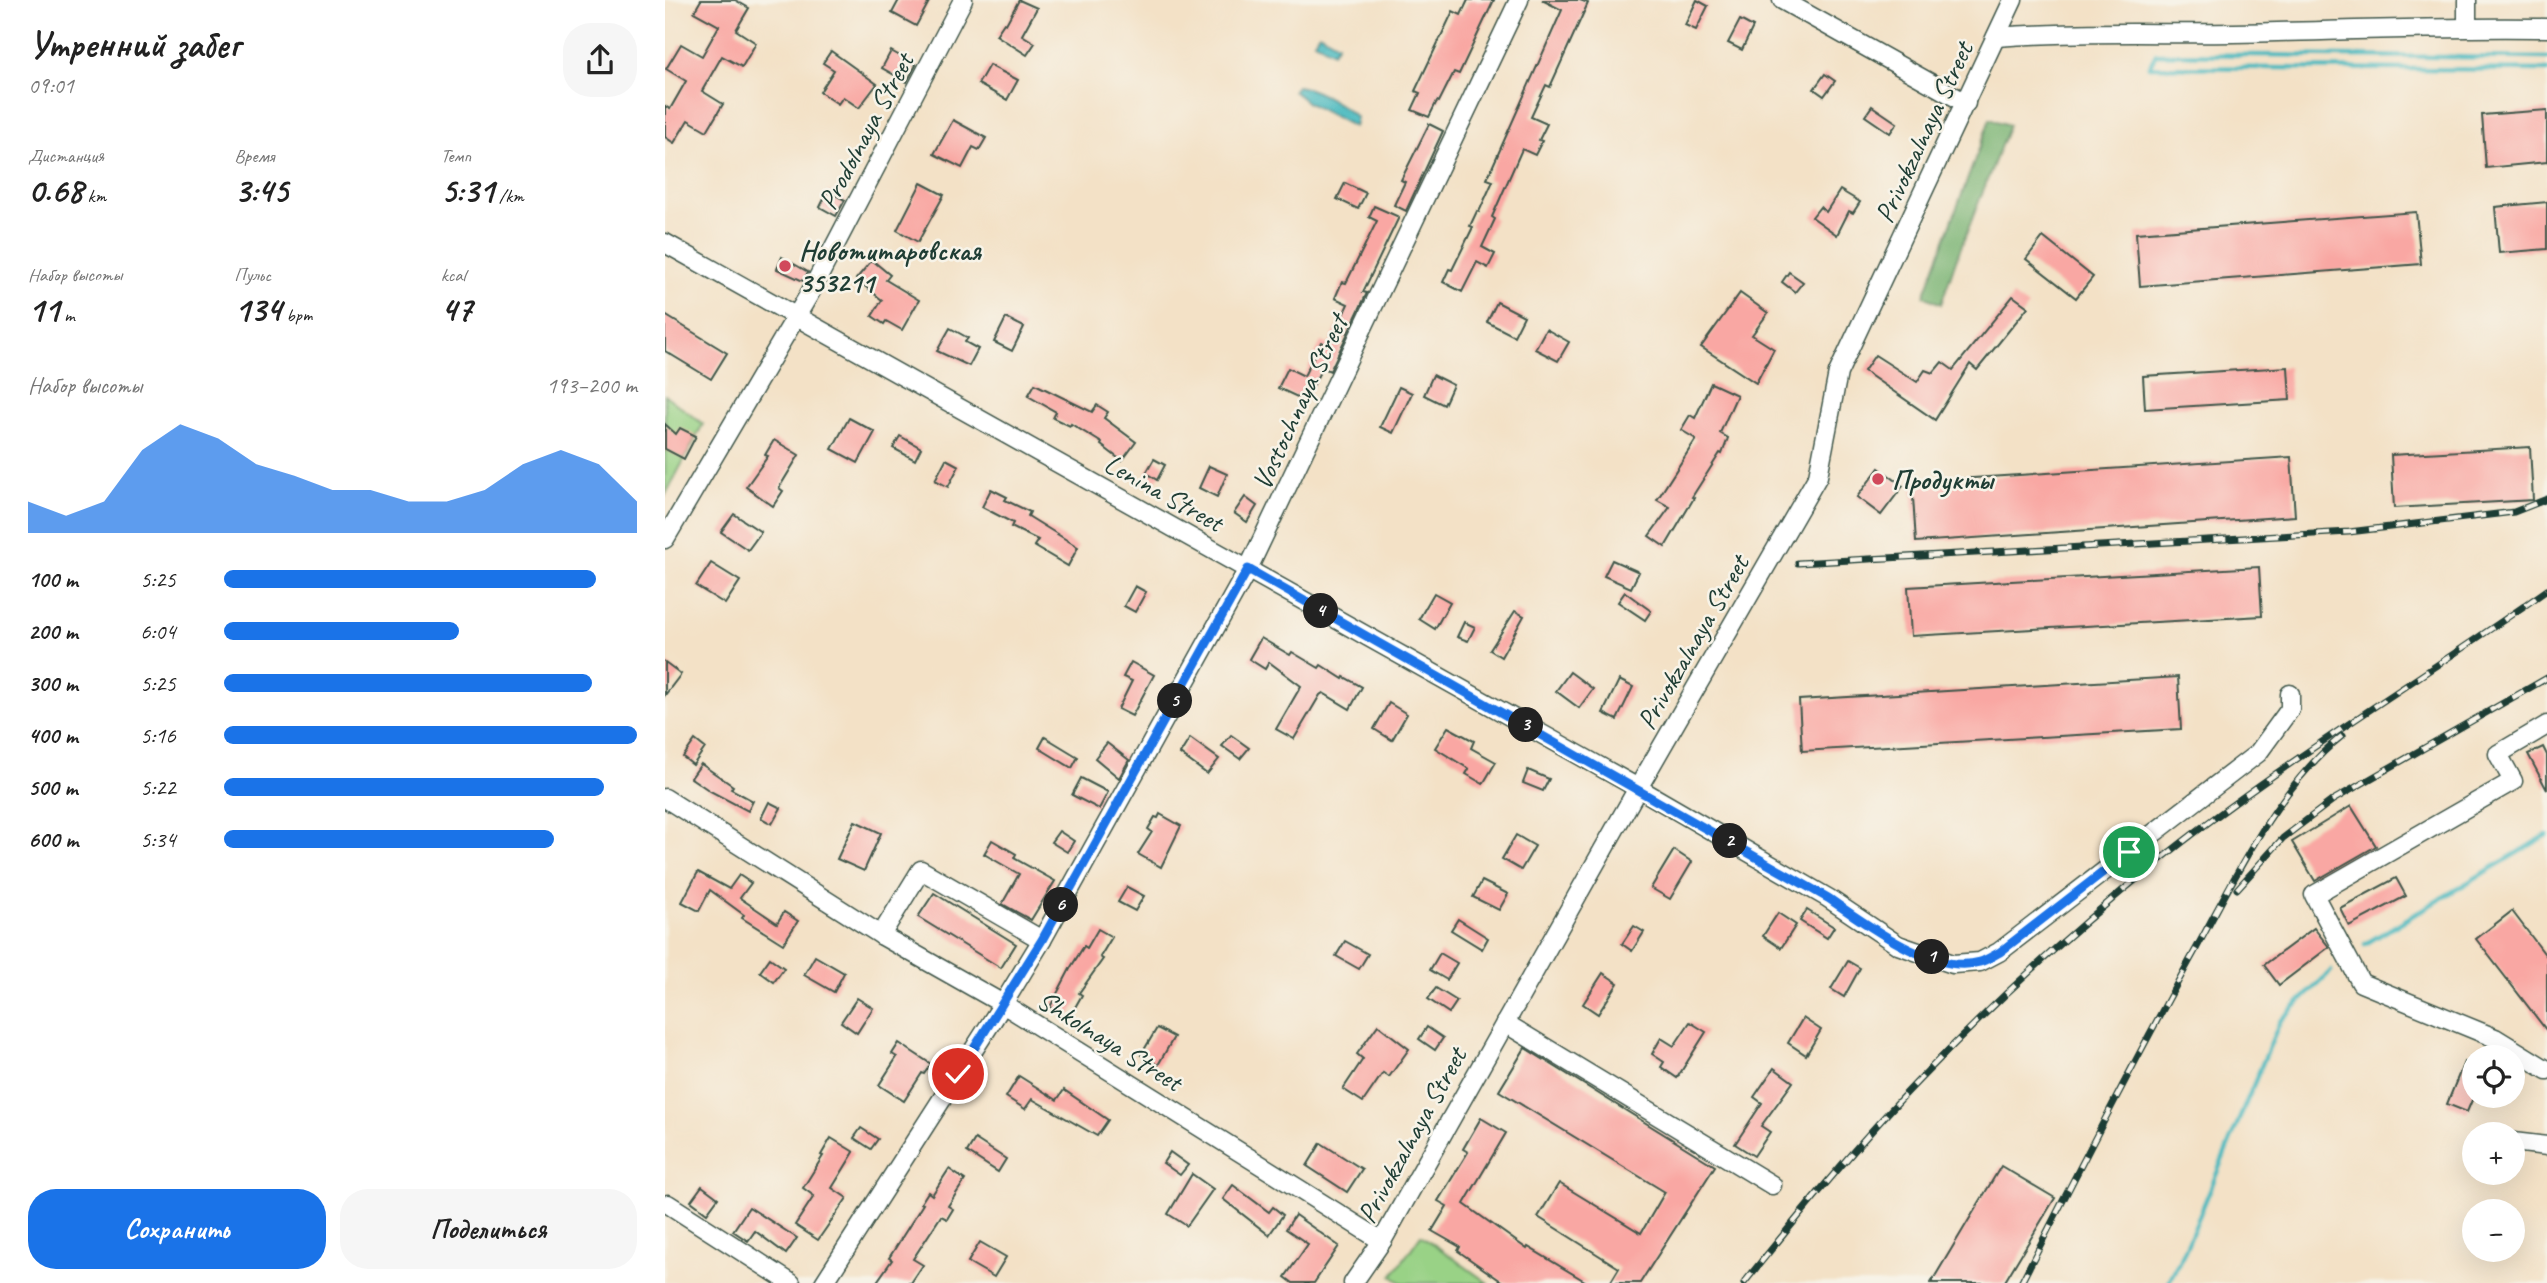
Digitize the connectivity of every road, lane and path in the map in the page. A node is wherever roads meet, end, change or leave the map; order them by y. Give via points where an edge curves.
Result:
1 (963, 0) edge
2 (1519, 0) edge
3 (1782, 0) edge
4 (2013, 0) edge
5 (2467, 0) edge
6 (2467, 27) junction
7 (2547, 29) edge
8 (1996, 37) junction
9 (1966, 103) junction
10 (665, 243) edge
11 (796, 316) junction
12 (665, 539) edge
13 (1248, 569) junction
14 (2290, 694) dead end
15 (2547, 725) edge
16 (1638, 788) junction
17 (665, 798) edge
18 (881, 935) junction
19 (1042, 940) junction
20 (1003, 1004) junction
21 (1505, 1023) junction
22 (2547, 1070) edge
23 (2525, 1143) edge
24 (2547, 1146) edge
25 (1772, 1185) dead end
26 (668, 1204) dead end
27 (1382, 1241) junction
28 (791, 1283) edge
29 (824, 1283) edge
30 (1353, 1283) edge

1 - 11 street, Prodolnaya Street
2 - 13 street, Vostochnaya Street
3 - 9 street
4 - 8 street, Privokzalnaya Street
5 - 6 street
6 - 7 street
6 - 8 street
8 - 9 street, Privokzalnaya Street
9 - 16 street, Privokzalnaya Street via 1838,373 1818,476
10 - 11 street, Lenina Street
11 - 12 street, Prodolnaya Street
11 - 13 street, Lenina Street
13 - 16 street, Lenina Street
13 - 19 street, Vostochnaya Street
14 - 16 street, Lenina Street via 2291,709 2258,752 2000,952 1980,962 1953,964 1898,945 1828,898
15 - 22 street via 2498,754 2513,781 2314,895 2361,983 2495,1038
16 - 21 street, Privokzalnaya Street
17 - 18 street, Shkolnaya Street
18 - 19 street via 921,870
18 - 20 street, Shkolnaya Street
19 - 20 street, Vostochnaya Street
20 - 27 street, Shkolnaya Street
20 - 29 street, Vostochnaya Street
21 - 25 street
21 - 27 street, Privokzalnaya Street
23 - 24 street
26 - 28 street
27 - 30 street, Privokzalnaya Street

